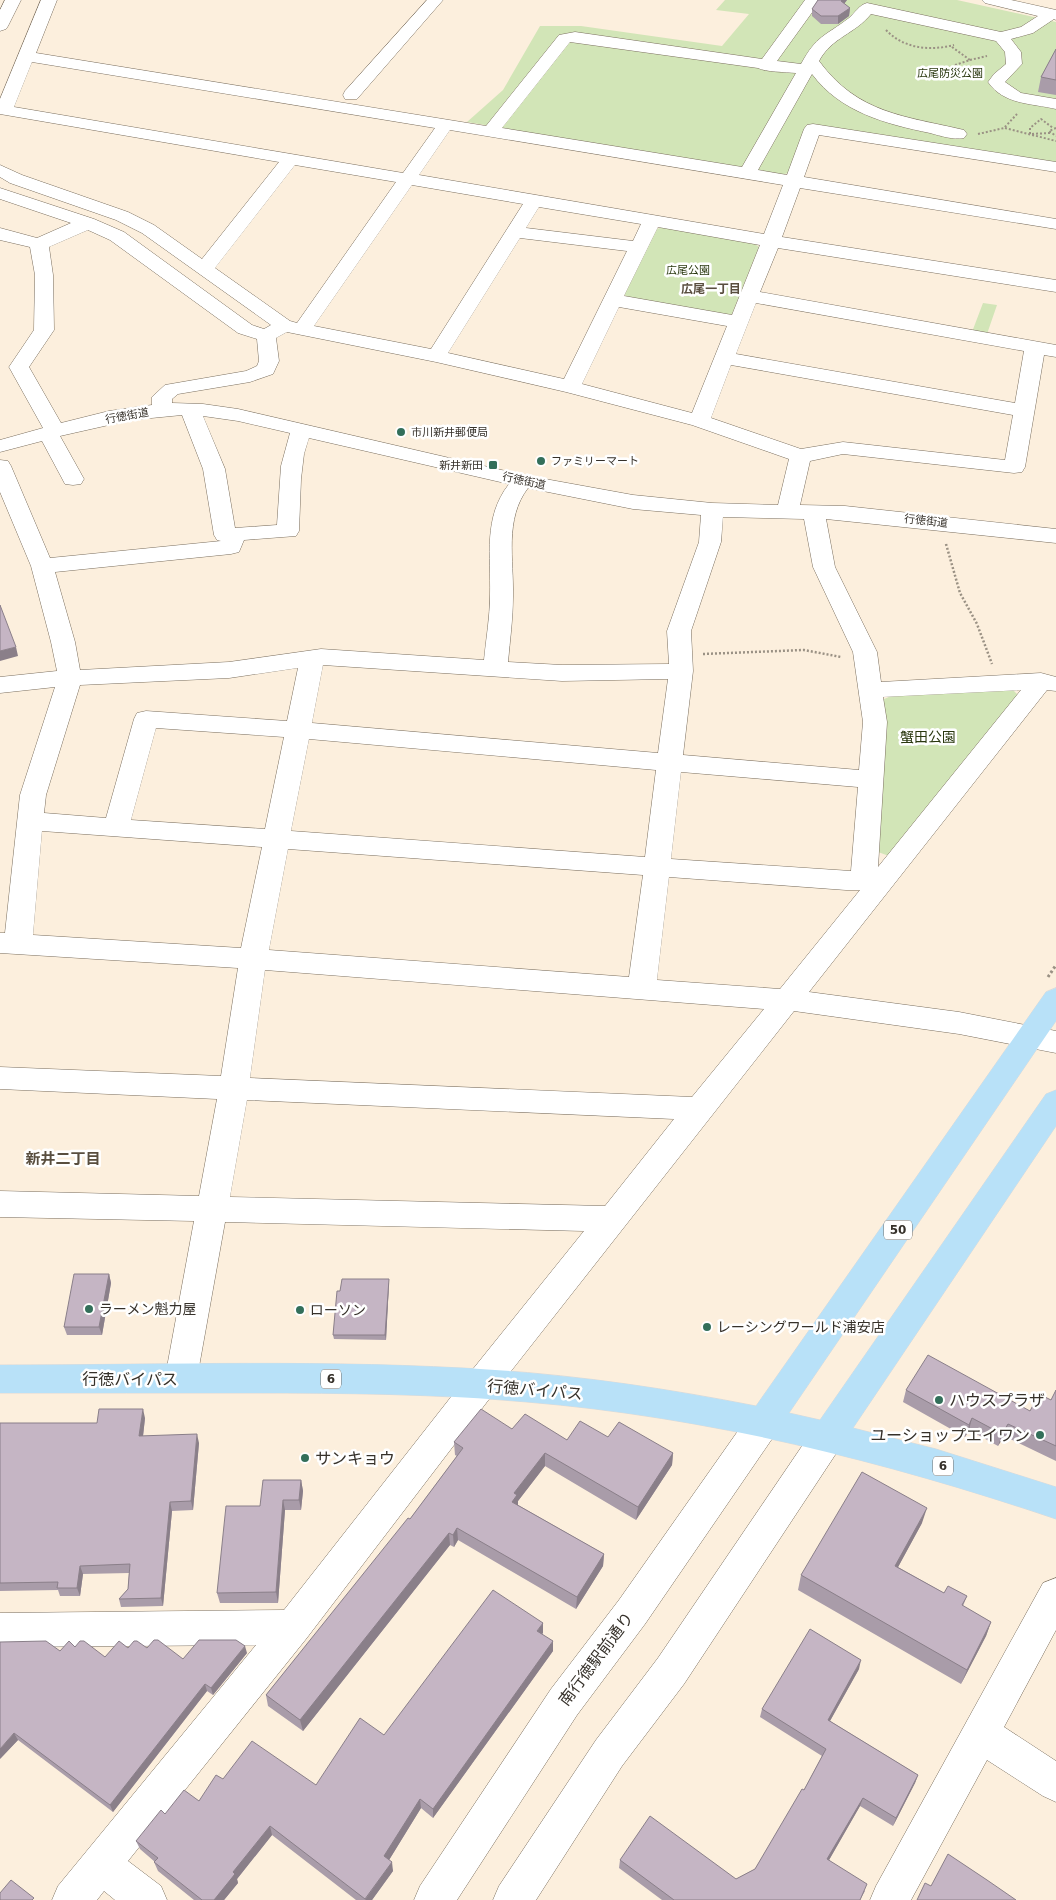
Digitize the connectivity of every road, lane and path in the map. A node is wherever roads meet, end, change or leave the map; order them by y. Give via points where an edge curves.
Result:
1 (13, 0) edge
2 (49, 0) edge
3 (435, 0) edge
4 (814, 0) edge
5 (990, 0) edge
6 (868, 4) edge
7 (1053, 14) edge
8 (0, 26) edge
9 (1001, 37) junction
10 (952, 47) dead end
11 (27, 56) junction
12 (987, 56) dead end
13 (970, 60) junction
14 (766, 66) junction
15 (805, 71) junction
16 (1005, 89) junction
17 (351, 95) dead end
18 (1056, 104) edge
19 (1, 113) edge
20 (789, 122) junction
21 (1055, 123) edge
22 (446, 124) junction
23 (922, 127) junction
24 (490, 131) junction
25 (1050, 133) junction
26 (1030, 134) junction
27 (1056, 136) edge
28 (973, 137) joint
29 (1005, 138) junction
30 (1056, 141) edge
31 (291, 159) junction
32 (1056, 167) edge
33 (0, 170) edge
34 (748, 172) junction
35 (407, 178) junction
36 (795, 181) junction
37 (0, 193) edge
38 (534, 201) junction
39 (652, 220) junction
40 (88, 223) junction
41 (1056, 224) edge
42 (515, 232) junction
43 (0, 234) edge
44 (771, 241) junction
45 (39, 244) junction
46 (639, 247) junction
47 (204, 269) junction
48 (1056, 286) edge
49 (748, 296) junction
50 (613, 300) junction
51 (738, 322) junction
52 (293, 327) junction
53 (266, 336) junction
54 (1035, 348) junction
55 (1056, 351) edge
56 (436, 356) junction
57 (724, 358) junction
58 (570, 387) junction
59 (190, 409) junction
60 (162, 410) junction
61 (1024, 411) junction
62 (699, 421) junction
63 (302, 429) junction
64 (52, 432) junction
65 (0, 446) edge
66 (800, 456) junction
67 (0, 466) edge
68 (73, 479) dead end
69 (523, 481) junction
70 (712, 510) junction
71 (788, 511) junction
72 (814, 512) junction
73 (939, 522) junction
74 (234, 535) junction
75 (1056, 536) edge
76 (42, 566) junction
77 (312, 658) junction
78 (866, 661) junction
79 (681, 663) junction
80 (495, 668) junction
81 (70, 678) junction
82 (999, 683) junction
83 (1049, 683) edge
84 (0, 685) edge
85 (870, 690) junction
86 (298, 730) junction
87 (670, 762) junction
88 (871, 780) junction
89 (29, 820) junction
90 (116, 827) junction
91 (277, 839) junction
92 (657, 867) junction
93 (871, 883) junction
94 (9, 943) edge
95 (253, 959) junction
96 (642, 987) junction
97 (1056, 999) edge
98 (787, 1000) junction
99 (1043, 1039) edge
100 (0, 1078) edge
101 (234, 1089) junction
102 (1056, 1102) edge
103 (700, 1109) junction
104 (0, 1204) edge
105 (212, 1208) junction
106 (612, 1219) junction
107 (181, 1378) junction
108 (0, 1379) edge
109 (481, 1384) junction
110 (764, 1422) junction
111 (829, 1436) junction
112 (1056, 1503) edge
113 (1056, 1595) edge
114 (293, 1627) junction
115 (0, 1630) edge
116 (981, 1734) junction
117 (1056, 1783) edge
118 (101, 1864) junction
119 (72, 1900) edge
120 (147, 1900) edge
121 (434, 1900) edge
122 (513, 1900) edge
123 (890, 1900) edge

1 - 8 street
2 - 11 street
3 - 17 street
4 - 14 street
5 - 7 street
6 - 9 street
6 - 15 street via 860,19 827,37
7 - 9 street via 1027,30
9 - 16 street via 1013,52 1014,64
10 - 13 path
11 - 19 street
11 - 22 street
12 - 13 path
13 - 16 path via 955,64 954,72 968,77 982,75
14 - 15 street
14 - 24 street via 565,38
15 - 20 street
15 - 23 street via 866,108
16 - 18 street
16 - 21 street
16 - 29 path via 1018,113
19 - 31 street
20 - 23 street
20 - 34 street
21 - 25 path
21 - 26 path via 1041,119 1030,128
22 - 24 street
22 - 35 street
23 - 28 street
24 - 34 street
25 - 26 path
25 - 27 path
26 - 29 path
26 - 30 path
28 - 29 path
31 - 35 street
31 - 47 street
32 - 36 street via 813,129
33 - 47 street via 16,179 122,216 148,229
34 - 36 street
35 - 38 street
35 - 52 street
36 - 41 street
36 - 44 street
37 - 40 street
38 - 39 street
38 - 42 street
39 - 44 street
39 - 46 street
40 - 45 street
40 - 53 street via 117,236 244,329
42 - 46 street
42 - 56 street
43 - 45 street
44 - 48 street
44 - 49 street
45 - 64 street via 44,274 44,330 19,367
46 - 50 street
47 - 52 street
49 - 51 street
49 - 54 street
50 - 51 street
50 - 58 street
51 - 57 street
52 - 53 street
52 - 56 street
53 - 60 street via 269,361 266,370 250,376 172,389 162,397
54 - 55 street
54 - 61 street
56 - 58 street
57 - 61 street
57 - 62 street
58 - 62 street
59 - 60 street, 行徳街道
59 - 63 street, 行徳街道 via 247,416
59 - 74 street via 214,469 226,535
60 - 64 street, 行徳街道 via 104,419
61 - 66 street via 1014,467 843,448
62 - 66 street
63 - 69 street, 行徳街道
63 - 74 street via 291,461 288,531
64 - 65 street, 行徳街道
64 - 68 street
66 - 71 street
67 - 76 street
69 - 70 street, 行徳街道 via 608,498
69 - 80 street via 512,495 500,534 502,597
70 - 71 street, 行徳街道
70 - 79 street via 710,542 679,631
71 - 72 street, 行徳街道
72 - 73 street, 行徳街道
72 - 78 street via 824,567 865,652
73 - 75 street, 行徳街道
73 - 82 path via 960,594 977,624
74 - 76 street via 231,547
76 - 81 street
77 - 80 street
77 - 81 street via 229,670
77 - 86 street
78 - 79 path via 804,650
78 - 85 street
79 - 80 street via 562,673
79 - 87 street
81 - 84 street
81 - 89 street via 33,795
82 - 83 street
82 - 85 street
83 - 93 street
85 - 88 street via 875,722
86 - 87 street
86 - 90 street via 146,719
86 - 91 street
87 - 88 street
87 - 92 street
88 - 93 street
89 - 90 street
89 - 94 street
90 - 91 street
91 - 92 street
91 - 95 street
92 - 93 street
92 - 96 street
93 - 98 street
94 - 95 street
95 - 96 street
95 - 101 street
96 - 98 street
97 - 99 main road, 50
98 - 99 street via 904,1015
98 - 103 street
99 - 110 main road, 50
100 - 101 street
101 - 103 street
101 - 105 street
102 - 111 main road
103 - 106 street
104 - 105 street
105 - 106 street
105 - 107 street
106 - 109 street
107 - 108 main road, 行徳バイパス / 6
107 - 109 main road, 行徳バイパス / 6
109 - 110 main road, 行徳バイパス / 6 via 563,1391
109 - 114 street
110 - 111 main road, 行徳バイパス / 6
110 - 121 street, 南行徳駅前通り via 632,1612 564,1702
111 - 112 main road, 行徳バイパス / 6 via 944,1466
111 - 122 street via 671,1671 609,1753
113 - 116 street
114 - 115 street
114 - 118 street
116 - 117 street
116 - 123 street
118 - 119 street
118 - 120 street

